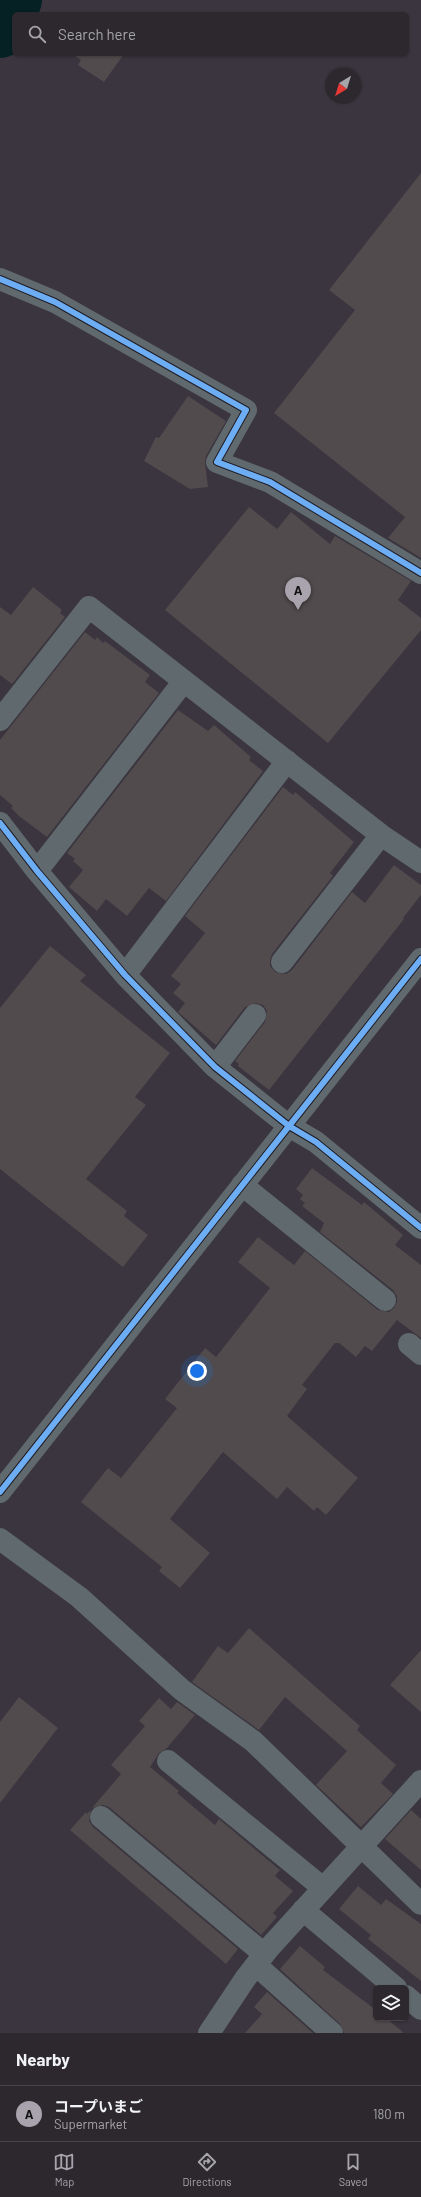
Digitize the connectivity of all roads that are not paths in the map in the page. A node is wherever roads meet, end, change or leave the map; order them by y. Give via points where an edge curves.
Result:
1 (0, 279) edge
2 (421, 573) edge
3 (184, 681) junction
4 (0, 720) edge
5 (287, 761) junction
6 (0, 823) edge
7 (381, 835) junction
8 (421, 862) edge
9 (37, 871) junction
10 (421, 959) edge
11 (282, 962) dead end
12 (125, 975) junction
13 (255, 1015) dead end
14 (215, 1067) junction
15 (289, 1126) junction
16 (242, 1185) junction
17 (421, 1228) edge
18 (384, 1300) dead end
19 (0, 1492) edge
20 (0, 1539) edge
21 (168, 1761) dead end
22 (421, 1781) edge
23 (101, 1817) dead end
24 (362, 1846) junction
25 (323, 1888) junction
26 (421, 1904) edge
27 (303, 1910) junction
28 (260, 1959) junction
29 (392, 1985) edge
30 (409, 1999) edge
31 (421, 2009) edge
32 (209, 2033) edge
33 (332, 2033) edge

1 - 2 street via 55,302 246,410 217,462 270,482
3 - 4 street via 89,606
3 - 5 street
3 - 9 street
5 - 7 street
5 - 12 street
6 - 9 street
7 - 8 street
7 - 11 street
9 - 12 street
10 - 15 street
12 - 14 street
13 - 14 street
14 - 15 street
15 - 16 street
15 - 17 street via 316,1142
16 - 18 street
16 - 19 street
20 - 24 street via 79,1597 182,1690 253,1740
21 - 25 street
22 - 24 street
23 - 28 street
24 - 25 street
24 - 26 street
25 - 27 street
27 - 28 street
27 - 29 street
28 - 32 street
28 - 33 street
30 - 31 street

